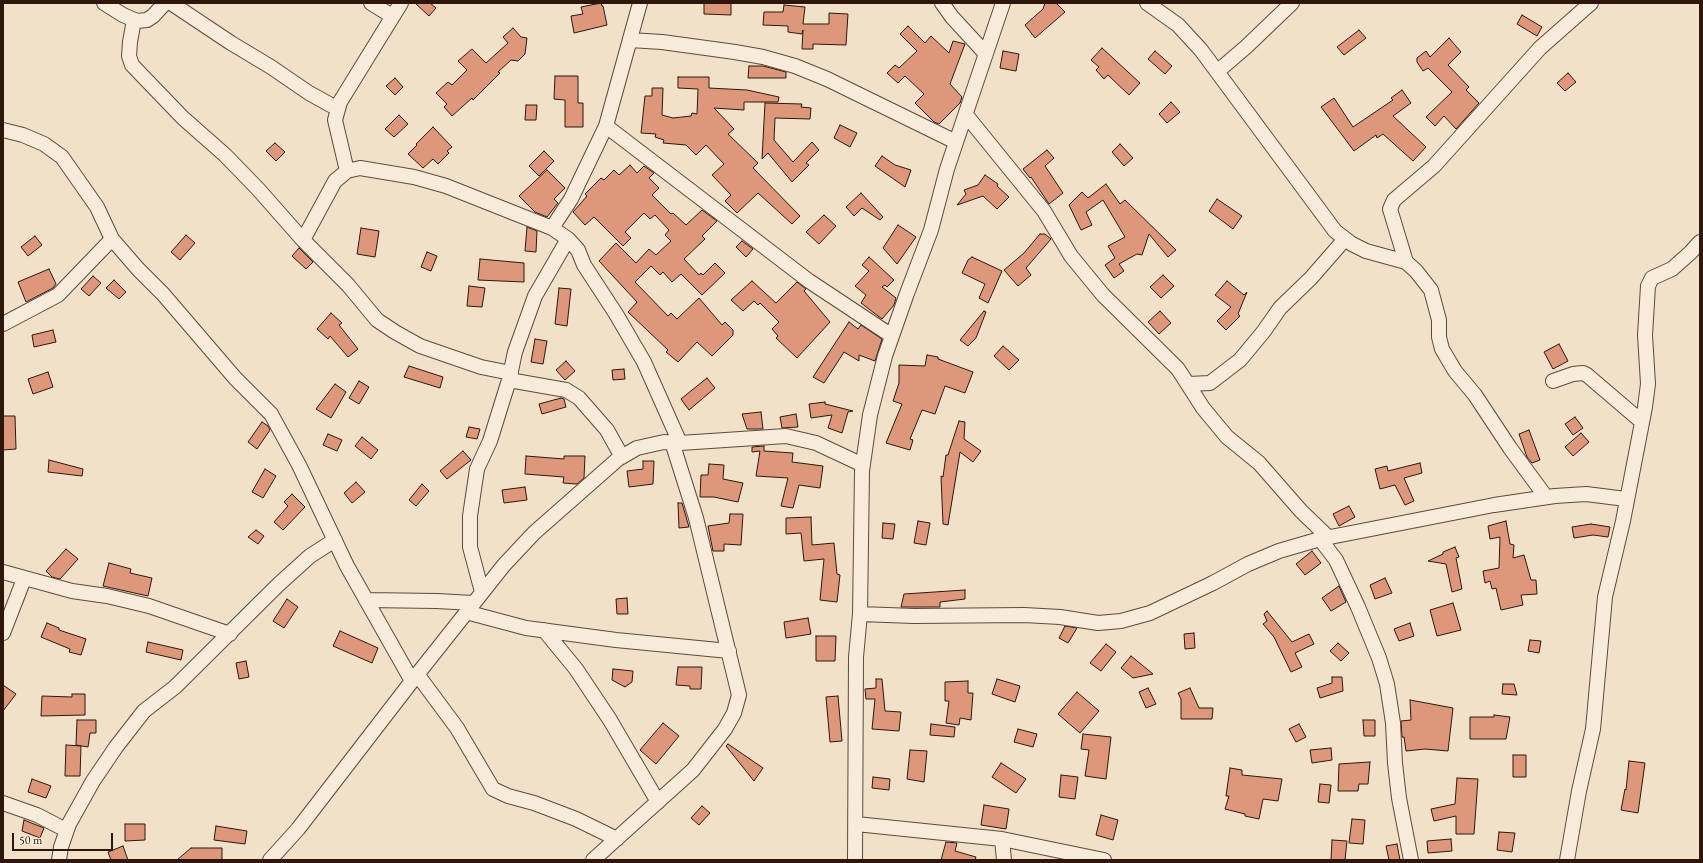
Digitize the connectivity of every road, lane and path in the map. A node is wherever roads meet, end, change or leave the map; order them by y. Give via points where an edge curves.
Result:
1 (104, 3) edge
2 (165, 3) edge
3 (171, 3) edge
4 (371, 3) edge
5 (401, 3) edge
6 (942, 3) edge
7 (1003, 3) edge
8 (1147, 3) edge
9 (1292, 3) edge
10 (1591, 3) edge
11 (638, 5) edge
12 (392, 16) junction
13 (134, 20) junction
14 (630, 40) junction
15 (986, 54) junction
16 (1218, 71) junction
17 (338, 109) junction
18 (966, 115) junction
19 (606, 126) junction
20 (3, 130) edge
21 (956, 142) junction
22 (347, 171) junction
23 (552, 228) junction
24 (112, 239) junction
25 (568, 239) junction
26 (1345, 239) junction
27 (303, 240) junction
28 (1700, 242) edge
29 (1406, 262) junction
30 (3, 324) edge
31 (892, 336) junction
32 (510, 377) junction
33 (1553, 381) dead end
34 (1188, 384) junction
35 (1642, 422) junction
36 (676, 443) junction
37 (622, 457) junction
38 (863, 465) junction
39 (1546, 498) junction
40 (1626, 500) junction
41 (1324, 538) junction
42 (335, 540) junction
43 (3, 572) edge
44 (24, 579) junction
45 (366, 600) junction
46 (474, 603) junction
47 (860, 614) junction
48 (544, 630) junction
49 (3, 633) edge
50 (230, 634) junction
51 (728, 651) junction
52 (414, 677) junction
53 (658, 802) junction
54 (3, 803) edge
55 (856, 824) junction
56 (66, 830) junction
57 (616, 839) junction
58 (1002, 839) junction
59 (59, 860) edge
60 (270, 860) edge
61 (593, 860) edge
62 (856, 860) edge
63 (1004, 860) edge
64 (1104, 860) edge
65 (1412, 860) edge
66 (1567, 860) edge

1 - 13 street
2 - 13 street via 147,20
3 - 17 street via 309,93
4 - 12 street
5 - 12 street
6 - 15 street
7 - 15 street
8 - 16 street via 1178,25
9 - 16 street
10 - 29 street via 1540,48 1434,166 1394,200 1390,209
11 - 14 street
12 - 17 street
13 - 27 street via 129,56 132,65 183,118 225,155
14 - 19 street
14 - 21 street via 735,52 795,66 848,88
15 - 18 street
16 - 26 street via 1335,231
17 - 22 street via 335,120
18 - 21 street
18 - 34 street via 1044,211 1075,262 1103,295 1178,369
19 - 23 street via 574,193
19 - 31 street via 809,281
20 - 24 street via 44,144 62,158 97,207
21 - 31 street via 931,230
22 - 23 street via 360,168 414,177 446,186
22 - 27 street via 335,181
23 - 25 street
24 - 30 street via 58,295
24 - 42 street via 235,378 271,414
25 - 32 street via 535,296 515,352
25 - 36 street via 578,250 584,265 644,362
26 - 29 street via 1366,251
26 - 34 street via 1280,308 1240,360 1210,383
27 - 32 street via 377,320 395,332 420,346
28 - 35 street via 1678,264 1649,282 1646,295 1645,335 1648,384
29 - 39 street via 1432,290 1442,350
31 - 38 street via 870,415
32 - 37 street via 566,390 579,398 608,430
32 - 46 street via 490,441 477,469 470,516
33 - 35 street via 1573,374 1587,375
34 - 41 street via 1203,408 1227,437 1259,463
35 - 40 street
36 - 37 street via 664,442 637,448
36 - 38 street via 786,436 816,443
36 - 51 street
37 - 46 street via 534,532 504,564
38 - 47 street
39 - 40 street via 1586,494
39 - 41 street via 1494,505
40 - 66 street via 1605,597 1593,729
41 - 47 street via 1279,551 1150,613 1121,621 1098,622 1024,615
41 - 65 street via 1358,607 1387,684 1399,798
42 - 45 street
42 - 50 street via 310,556 278,584
43 - 44 street
44 - 49 street
44 - 50 street via 149,606
45 - 46 street
45 - 52 street
46 - 48 street via 526,628
46 - 52 street
47 - 55 street via 856,657
48 - 51 street
48 - 53 street via 576,670 610,720
50 - 56 street via 175,687 144,711 93,780
51 - 53 street via 739,695 734,713 701,760
52 - 57 street via 457,728 492,789 576,819
52 - 60 street via 298,829
53 - 57 street
54 - 56 street via 37,815
55 - 58 street
55 - 62 street
56 - 59 street
57 - 61 street
58 - 63 street
58 - 64 street

